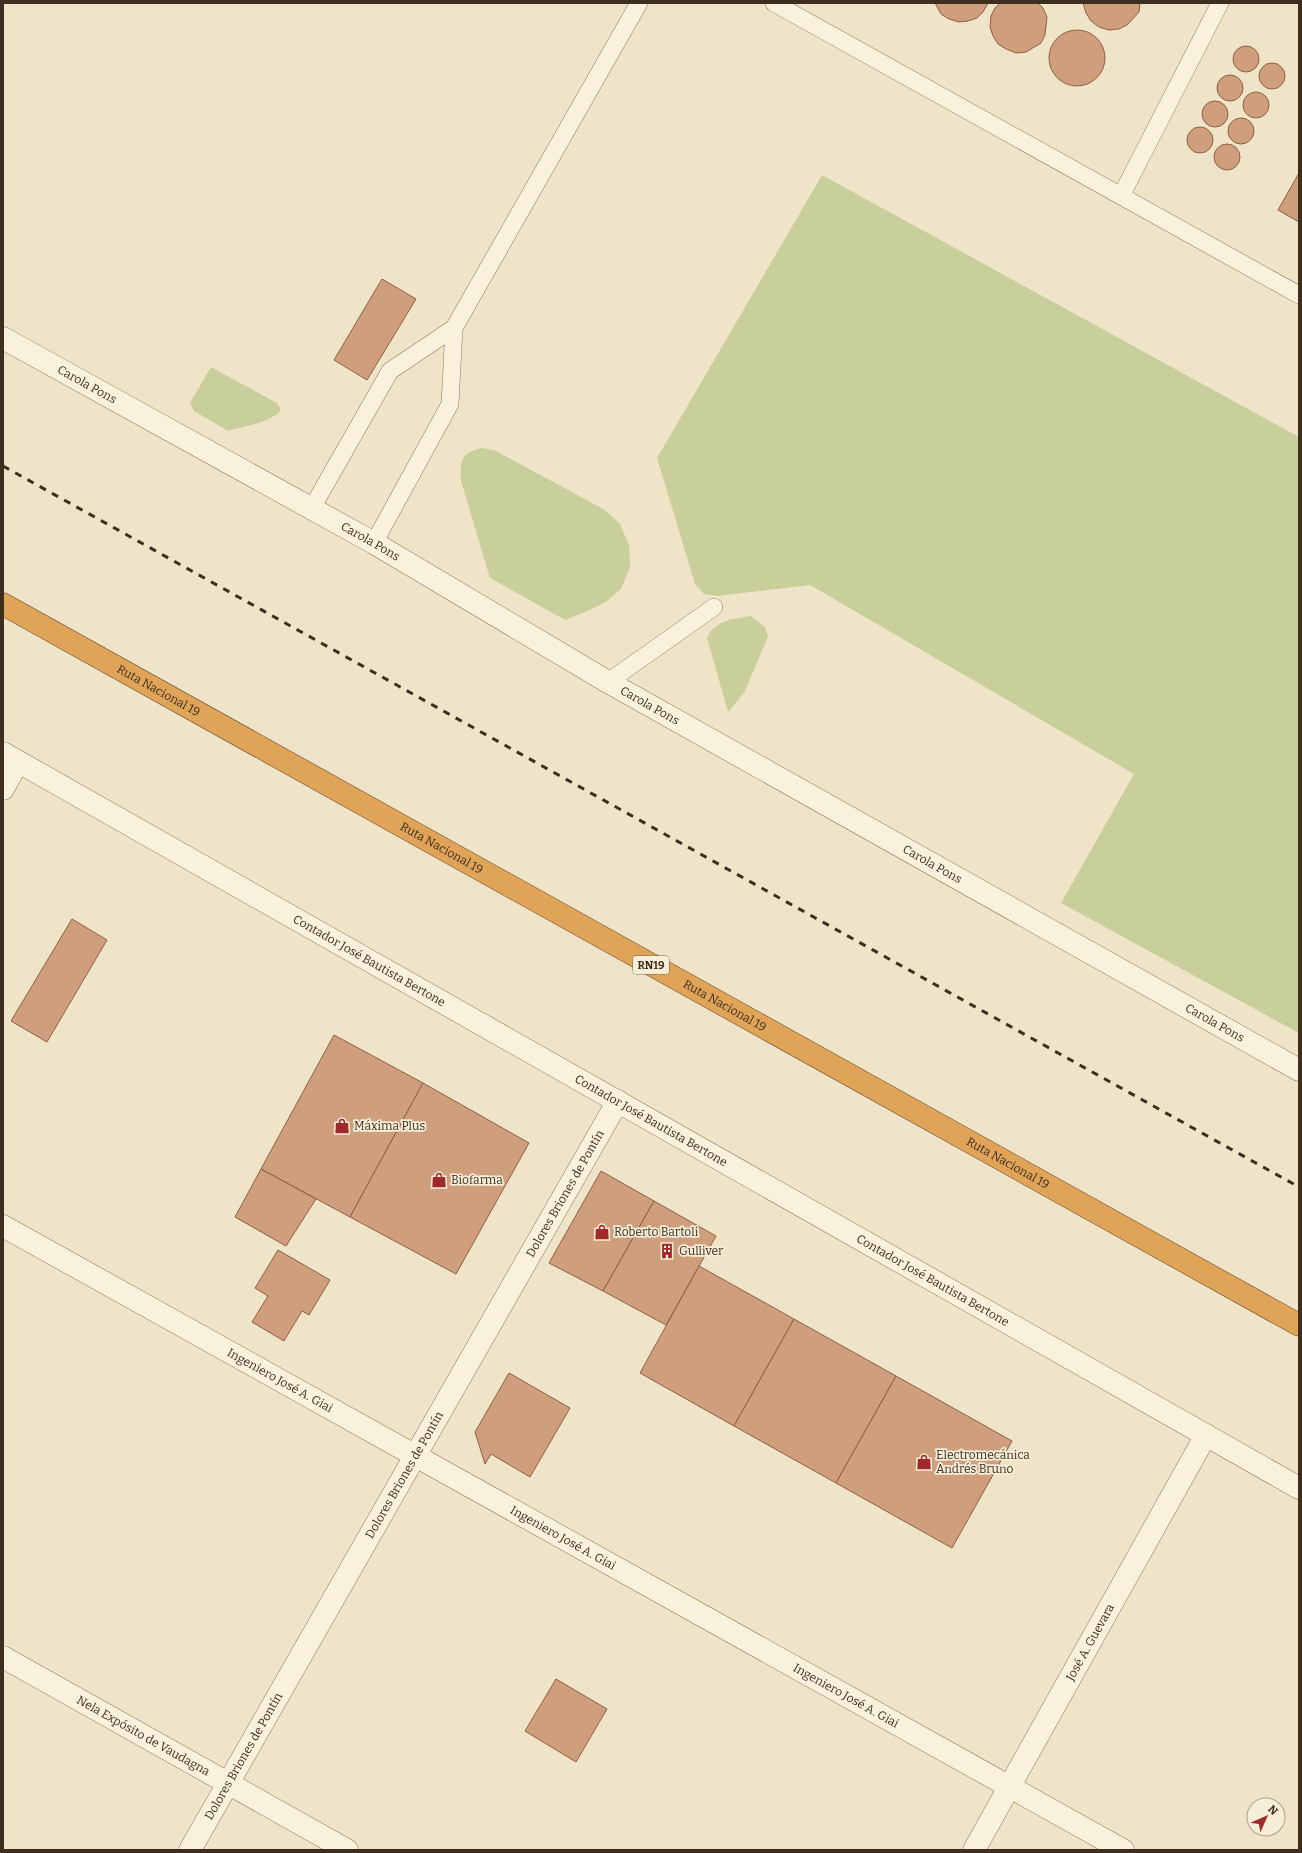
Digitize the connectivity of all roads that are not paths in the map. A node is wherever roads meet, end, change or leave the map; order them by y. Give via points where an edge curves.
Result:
1 (639, 3) edge
2 (774, 3) edge
3 (1220, 3) edge
4 (1121, 196) junction
5 (1299, 295) edge
6 (454, 328) junction
7 (3, 338) edge
8 (312, 508) junction
9 (374, 543) junction
10 (3, 604) edge
11 (714, 607) dead end
12 (608, 682) junction
13 (10, 757) edge
14 (3, 789) edge
15 (1299, 1070) edge
16 (618, 1101) junction
17 (3, 1226) edge
18 (1299, 1326) edge
19 (1206, 1435) junction
20 (416, 1457) junction
21 (1299, 1488) edge
22 (3, 1656) edge
23 (228, 1782) junction
24 (1009, 1786) junction
25 (190, 1850) edge
26 (347, 1850) edge
27 (974, 1850) edge
28 (1123, 1850) edge

1 - 6 lane
2 - 4 lane
3 - 4 lane
4 - 5 lane
6 - 8 lane via 390,371
6 - 9 lane via 450,404
7 - 8 street, Carola Pons
8 - 9 street, Carola Pons
9 - 12 street, Carola Pons
10 - 18 highway, Ruta Nacional 19 / RN19
11 - 12 lane
12 - 15 street, Carola Pons
13 - 14 street
13 - 16 street, Contador José Bautista Bertone
16 - 19 street, Contador José Bautista Bertone
16 - 20 street, Dolores Briones de Pontín
17 - 20 street, Ingeniero José A. Giai
19 - 21 street, Contador José Bautista Bertone
19 - 24 street, José A. Guevara
20 - 23 street, Dolores Briones de Pontín
20 - 24 street, Ingeniero José A. Giai
22 - 23 street, Nela Expósito de Vaudagna
23 - 25 street, Dolores Briones de Pontín
23 - 26 street, Nela Expósito de Vaudagna
24 - 27 street, José A. Guevara
24 - 28 street, Ingeniero José A. Giai

